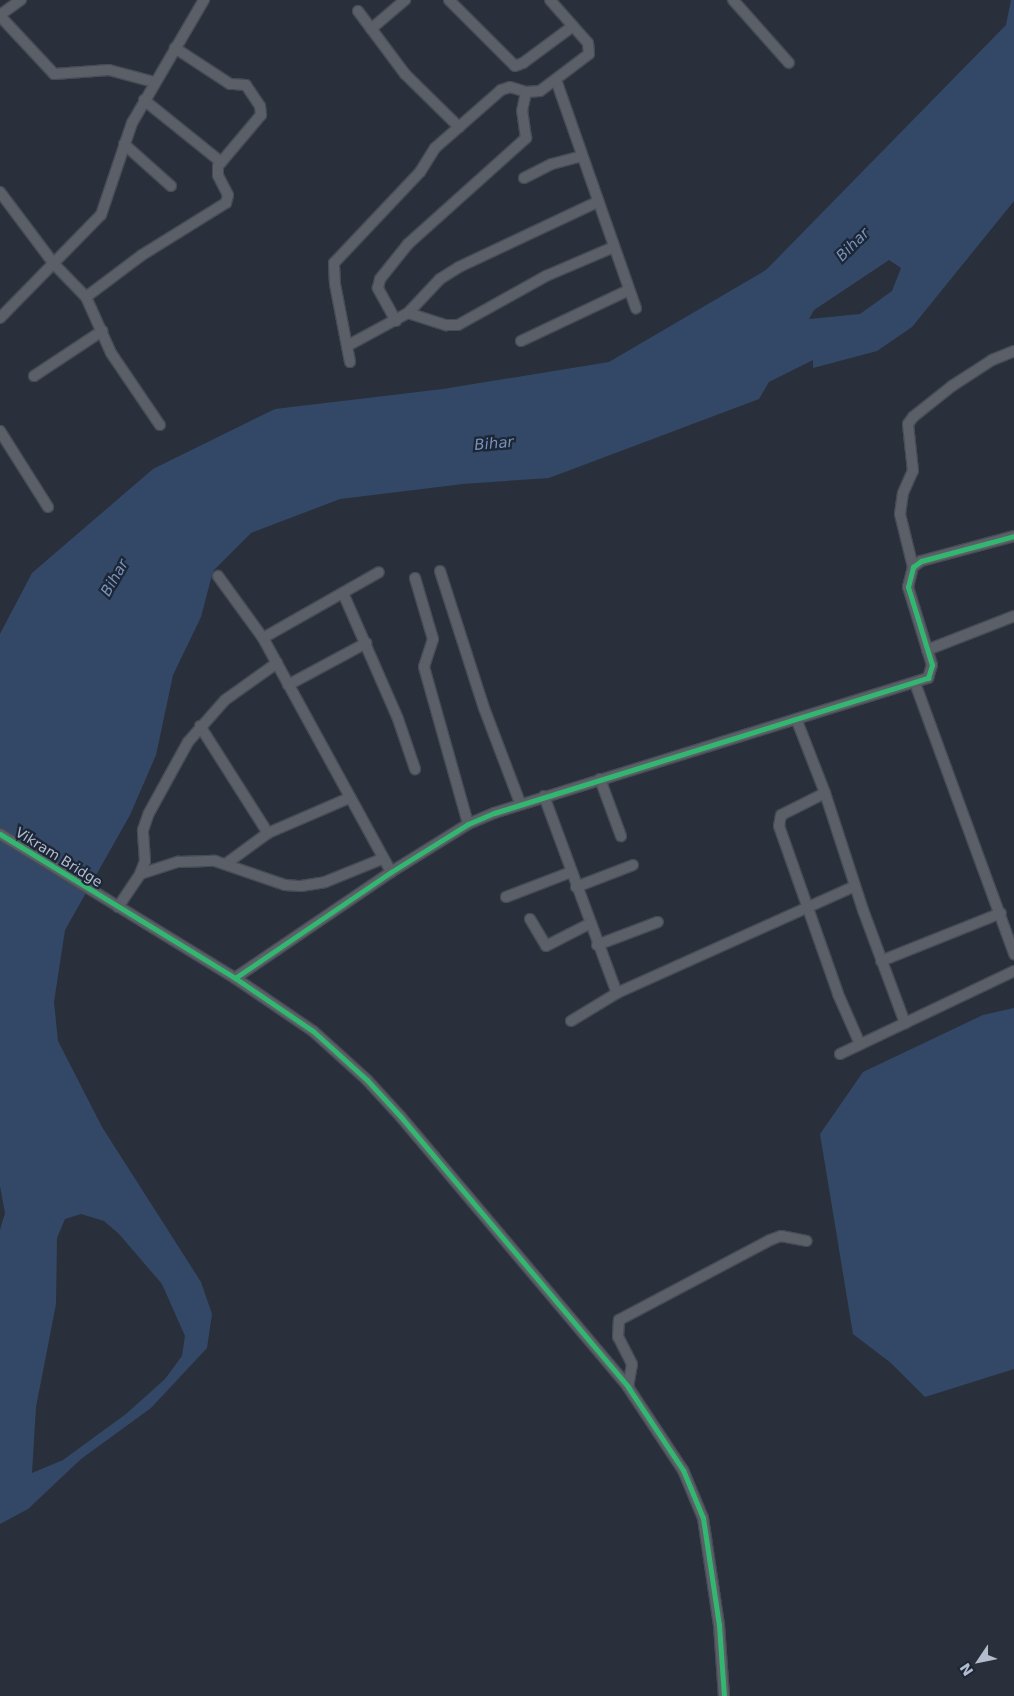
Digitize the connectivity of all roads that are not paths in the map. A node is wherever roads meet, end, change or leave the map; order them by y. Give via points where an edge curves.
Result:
1 (21, 0) edge
2 (204, 0) edge
3 (405, 0) edge
4 (449, 0) edge
5 (550, 0) edge
6 (733, 0) edge
7 (358, 11) dead end
8 (0, 16) edge
9 (573, 26) junction
10 (371, 29) junction
11 (174, 48) junction
12 (789, 63) dead end
13 (556, 80) junction
14 (154, 82) junction
15 (526, 92) junction
16 (144, 100) junction
17 (459, 127) junction
18 (124, 144) junction
19 (582, 156) junction
20 (221, 162) junction
21 (524, 178) dead end
22 (171, 186) dead end
23 (0, 192) edge
24 (598, 202) junction
25 (614, 247) junction
26 (54, 264) junction
27 (629, 290) junction
28 (86, 296) junction
29 (636, 308) dead end
30 (408, 313) junction
31 (0, 318) edge
32 (396, 321) junction
33 (102, 331) junction
34 (521, 341) dead end
35 (347, 346) junction
36 (1014, 351) edge
37 (350, 362) dead end
38 (34, 376) dead end
39 (160, 425) dead end
40 (0, 430) edge
41 (48, 507) dead end
42 (1014, 536) edge
43 (913, 567) junction
44 (440, 571) dead end
45 (379, 572) dead end
46 (218, 576) dead end
47 (414, 578) dead end
48 (343, 593) junction
49 (1014, 616) edge
50 (263, 638) junction
51 (366, 643) junction
52 (928, 650) junction
53 (277, 663) junction
54 (915, 683) junction
55 (288, 685) junction
56 (797, 721) junction
57 (200, 726) junction
58 (415, 769) dead end
59 (600, 779) junction
60 (825, 793) junction
61 (544, 796) junction
62 (349, 798) junction
63 (520, 803) junction
64 (468, 824) junction
65 (268, 832) junction
66 (0, 834) edge
67 (621, 836) dead end
68 (382, 859) junction
69 (227, 863) junction
70 (633, 865) dead end
71 (391, 872) junction
72 (571, 872) junction
73 (140, 874) junction
74 (855, 886) junction
75 (576, 887) junction
76 (506, 896) dead end
77 (118, 906) junction
78 (806, 907) junction
79 (1001, 914) junction
80 (530, 919) dead end
81 (658, 922) dead end
82 (589, 924) junction
83 (597, 945) junction
84 (1014, 954) edge
85 (881, 961) junction
86 (1014, 971) edge
87 (235, 978) junction
88 (617, 993) junction
89 (571, 1021) dead end
90 (905, 1023) junction
91 (860, 1044) junction
92 (840, 1054) dead end
93 (807, 1241) dead end
94 (628, 1386) junction
95 (724, 1696) edge

1 - 8 street
2 - 11 street
3 - 10 street
4 - 9 street via 515,66
5 - 9 street
6 - 12 street
7 - 10 street
8 - 14 street via 46,70 54,74 109,70
9 - 13 street via 590,50
10 - 17 street via 421,91
11 - 14 street
11 - 20 street via 230,84 246,85 260,106 259,119
13 - 15 street via 540,91
13 - 19 street
14 - 16 street
15 - 17 street via 505,87
15 - 32 street via 522,111 526,138 408,244 380,279 379,292
16 - 18 street
16 - 20 street
17 - 35 street via 435,148 420,172 334,263
18 - 22 street
18 - 26 street via 101,214
19 - 21 street via 552,164
19 - 24 street
20 - 28 street via 218,175 228,195 223,207 142,255
23 - 26 street
24 - 25 street
24 - 30 street via 459,267 440,279
25 - 27 street
25 - 30 street via 546,276 458,325 446,325
26 - 28 street
26 - 31 street
27 - 29 street
27 - 34 street
28 - 33 street
30 - 32 street
32 - 35 street
33 - 38 street
33 - 39 street via 119,366
35 - 37 street
36 - 43 street via 992,360 952,386 913,416 908,424 913,471 900,514
40 - 41 street
42 - 43 street via 921,561
43 - 52 street via 908,587
44 - 63 street via 484,708
45 - 48 street
46 - 50 street
47 - 64 street via 433,639 424,667
48 - 50 street
48 - 51 street
49 - 52 street
50 - 53 street
51 - 55 street
51 - 58 street via 398,718
52 - 54 street via 932,672
53 - 55 street
53 - 57 street via 225,700
54 - 56 street
54 - 79 street
55 - 62 street
56 - 59 street
56 - 60 street
57 - 65 street
57 - 73 street via 149,812 143,830 144,861
59 - 61 street
59 - 67 street
60 - 74 street
60 - 78 street via 786,812 779,821
61 - 63 street
61 - 72 street
62 - 65 street
62 - 68 street
63 - 64 street
64 - 71 street
65 - 69 street
66 - 77 street, Vikram Bridge
68 - 69 street via 325,882 301,886 271,881
68 - 71 street
69 - 73 street via 178,862
70 - 75 street
71 - 87 street
72 - 75 street
72 - 76 street
73 - 77 street
74 - 78 street
74 - 85 street
75 - 82 street
77 - 87 street, Vikram Bridge
78 - 88 street
78 - 91 street
79 - 84 street
79 - 85 street
80 - 82 street via 546,946
81 - 83 street
82 - 83 street
83 - 88 street
85 - 90 street
86 - 90 street
87 - 94 street, Vikram Bridge via 313,1031 366,1080
88 - 89 street
90 - 91 street
91 - 92 street
93 - 94 street via 781,1236 770,1240 619,1320 618,1337 632,1364
94 - 95 street, Vikram Bridge via 683,1470 703,1518 719,1625

